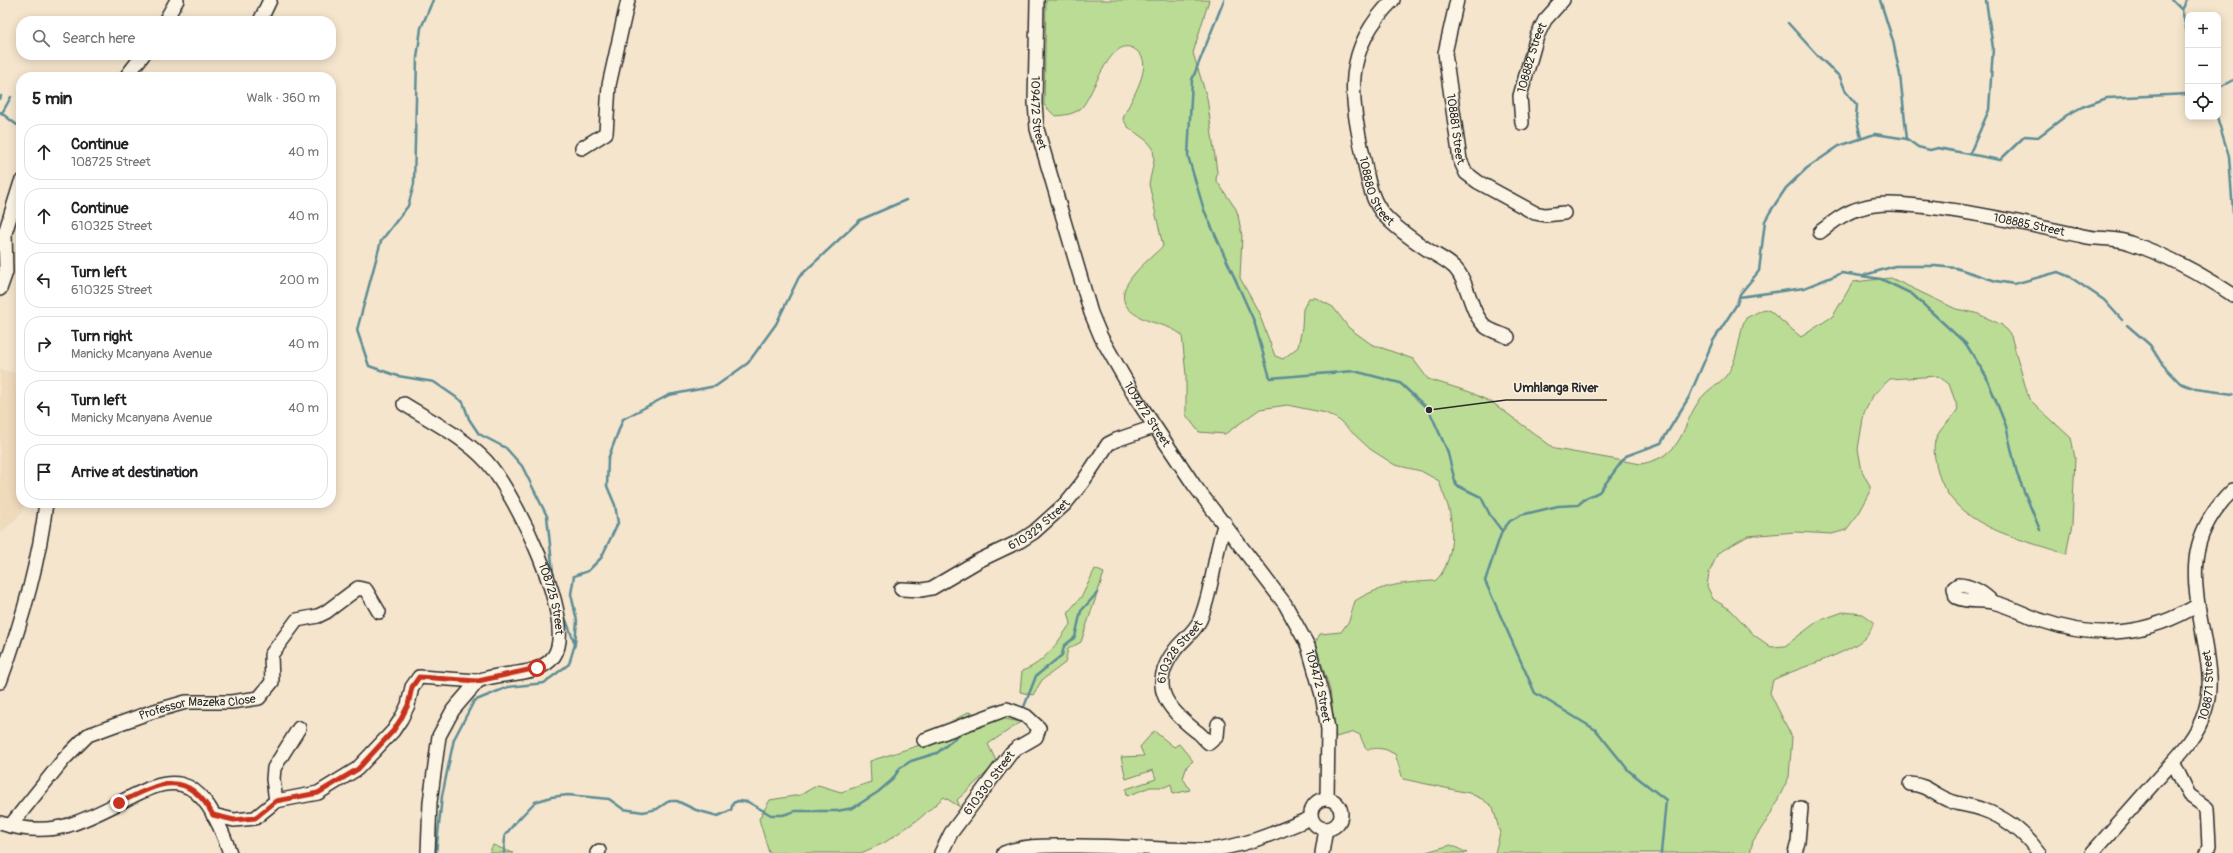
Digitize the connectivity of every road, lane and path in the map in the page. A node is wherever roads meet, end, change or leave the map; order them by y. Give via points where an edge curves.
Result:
1 (176, 0) edge
2 (270, 0) edge
3 (628, 0) edge
4 (1037, 0) edge
5 (1393, 0) edge
6 (1457, 0) edge
7 (1563, 0) edge
8 (168, 16) edge
9 (262, 16) edge
10 (139, 60) edge
11 (130, 72) edge
12 (1522, 123) dead end
13 (582, 148) dead end
14 (16, 198) edge
15 (1564, 213) dead end
16 (1820, 232) dead end
17 (0, 289) edge
18 (2233, 295) edge
19 (1508, 337) dead end
20 (404, 404) dead end
21 (1154, 427) junction
22 (2233, 490) edge
23 (45, 508) edge
24 (1225, 523) junction
25 (900, 589) dead end
26 (1992, 602) dead end
27 (2198, 605) junction
28 (379, 612) dead end
29 (478, 681) junction
30 (0, 682) edge
31 (1218, 724) dead end
32 (299, 728) dead end
33 (924, 740) dead end
34 (2173, 762) junction
35 (1910, 784) dead end
36 (1327, 798) junction
37 (276, 801) junction
38 (1801, 808) dead end
39 (213, 815) junction
40 (1311, 818) junction
41 (5, 825) edge
42 (1326, 829) junction
43 (1027, 850) edge
44 (230, 853) edge
45 (428, 853) edge
46 (941, 853) edge
47 (1004, 853) edge
48 (1322, 853) edge
49 (1794, 853) edge
50 (2039, 853) edge
51 (2092, 853) edge
52 (2206, 853) edge

1 - 8 street
2 - 9 street
3 - 13 street via 609,85 606,133
4 - 21 street, 109472 Street via 1035,103 1045,159 1091,313 1114,361
5 - 19 street, 108880 Street via 1371,25 1356,58 1353,77 1352,96 1374,202 1402,231 1456,269 1464,279 1475,308 1486,327
6 - 15 street, 108881 Street via 1445,53 1460,160 1466,173 1535,213
7 - 12 street, 108882 Street via 1545,20 1537,36 1520,96
10 - 11 street
14 - 17 street via 5,233 6,272
16 - 18 street, 108885 Street via 1835,220 1862,207 1896,204 1944,209 2088,238 2110,238 2130,242 2185,268
20 - 29 street, 108725 Street via 470,446 486,460 501,480 522,516 556,609 559,641 550,661 537,668
21 - 24 street, 109472 Street via 1194,485
21 - 25 street, 610329 Street via 1108,444 1065,504 1020,541 978,561 936,586 922,590
22 - 27 street, 108871 Street via 2203,527 2195,564
23 - 30 street via 28,592
24 - 31 street, 610328 Street via 1200,619 1191,635 1178,646 1166,663 1161,679 1164,694 1173,711 1209,743 1217,736
24 - 36 street, 109472 Street via 1285,604 1308,646 1328,728
26 - 27 street via 2051,624 2106,633 2157,626
27 - 34 street, 108871 Street via 2209,672 2208,702 2196,731
28 - 41 street, Professor Mazeka Close via 366,590 358,588 326,612 297,620 271,654 272,682 259,698 231,702 186,702 144,714 88,735 64,758
29 - 37 street, 108725 Street via 419,677 412,687 408,705 401,719 363,765 318,793
29 - 45 street via 453,710 439,736 430,802
32 - 37 street via 274,768
33 - 46 street, 610330 Street via 1007,709 1026,716 1039,728 1036,737 1017,748 1009,757 951,833
34 - 51 street, 108871 Street
34 - 52 street via 2189,795 2207,808 2209,846
35 - 50 street via 1921,784 1936,795 1956,804 1980,808 1997,815 2031,841
36 - 40 street via 1316,803
36 - 42 street via 1339,804 1342,812 1337,824
37 - 39 street via 249,819 234,820
38 - 49 street via 1798,842
39 - 41 street via 194,790 174,782 156,786 68,825 43,830
39 - 44 street
40 - 42 street via 1318,826
40 - 43 street via 1256,840 1217,849 1101,846
42 - 48 street
43 - 47 street

